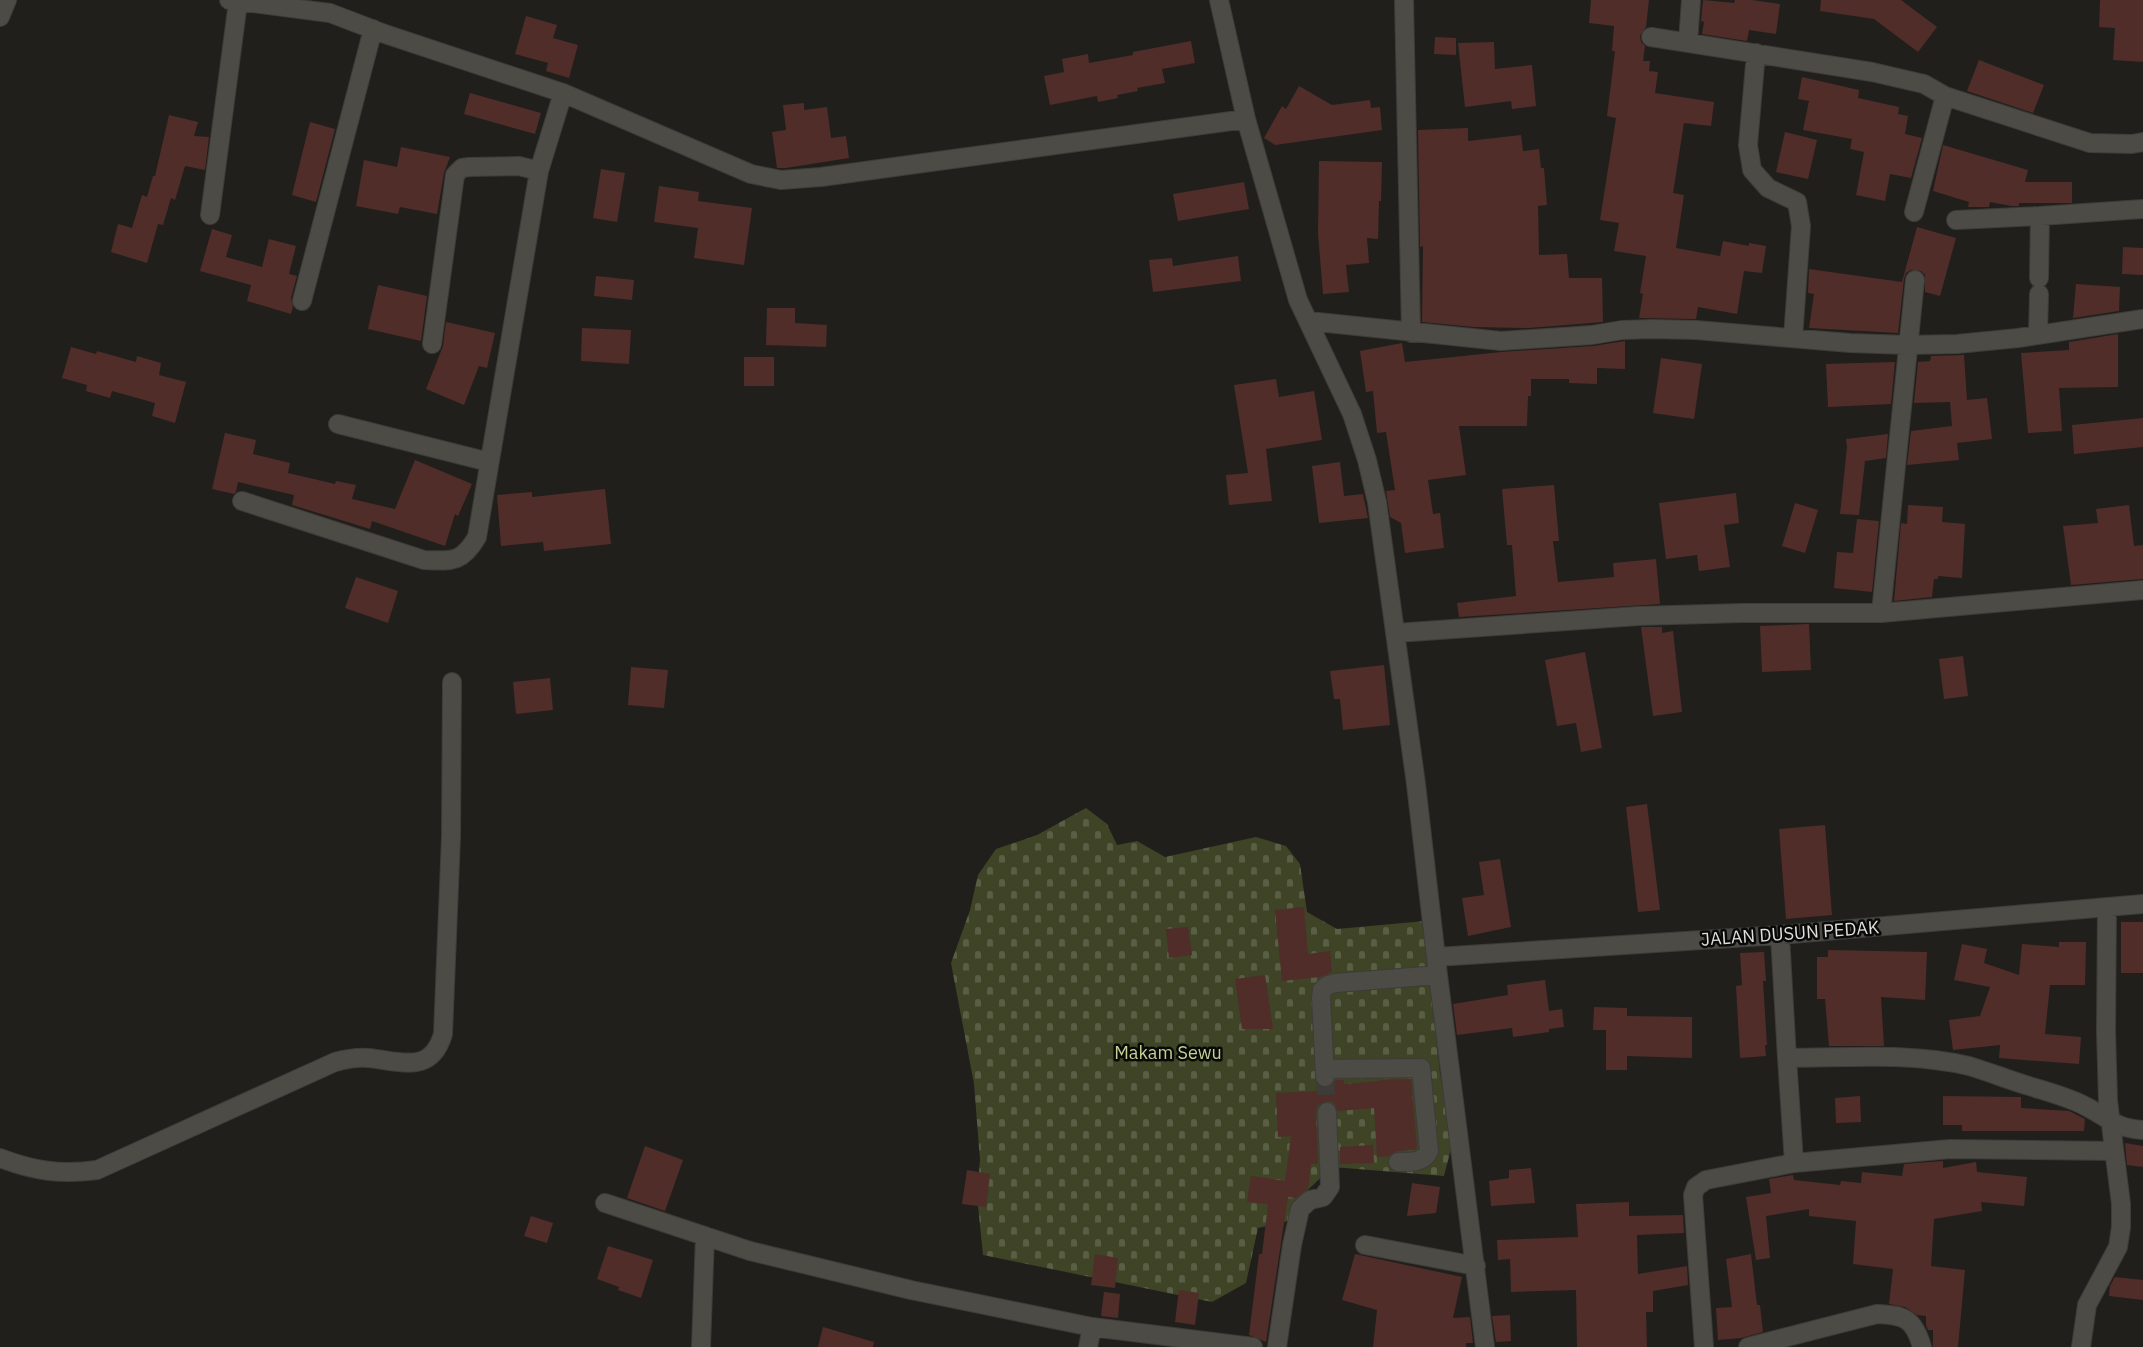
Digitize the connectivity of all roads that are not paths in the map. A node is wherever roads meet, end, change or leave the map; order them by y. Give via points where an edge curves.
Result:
1 (7, 0) edge
2 (1219, 0) edge
3 (1404, 0) edge
4 (1691, 0) edge
5 (233, 1) edge
6 (0, 17) edge
7 (373, 29) junction
8 (1651, 37) dead end
9 (1688, 42) junction
10 (1756, 53) junction
11 (563, 93) junction
12 (1945, 96) junction
13 (1246, 119) junction
14 (2143, 142) edge
15 (539, 171) junction
16 (2143, 209) edge
17 (1914, 212) dead end
18 (210, 215) dead end
19 (2040, 216) junction
20 (1956, 220) dead end
21 (1915, 280) dead end
22 (302, 301) dead end
23 (2143, 319) edge
24 (1308, 321) junction
25 (1411, 333) junction
26 (2038, 335) junction
27 (1793, 338) junction
28 (432, 344) dead end
29 (1908, 345) junction
30 (338, 424) dead end
31 (489, 462) junction
32 (242, 501) dead end
33 (2143, 590) edge
34 (1881, 613) junction
35 (1396, 633) junction
36 (452, 682) dead end
37 (2143, 904) edge
38 (2107, 907) junction
39 (1780, 935) junction
40 (1437, 966) junction
41 (1787, 1058) junction
42 (1453, 1085) junction
43 (1425, 1087) junction
44 (1327, 1112) tunnel mouth
45 (2110, 1123) junction
46 (2143, 1130) edge
47 (2114, 1151) junction
48 (0, 1158) edge
49 (1398, 1162) dead end
50 (1794, 1163) junction
51 (605, 1203) dead end
52 (705, 1236) junction
53 (1365, 1245) dead end
54 (1476, 1266) junction
55 (1092, 1327) junction
56 (701, 1347) edge
57 (1088, 1347) edge
58 (1253, 1347) edge
59 (1277, 1347) edge
60 (1485, 1347) edge
61 (1704, 1347) edge
62 (1748, 1347) edge
63 (1922, 1347) edge
64 (2081, 1347) edge

1 - 6 street
2 - 13 street
3 - 25 street
4 - 9 street
5 - 7 street via 330,13
5 - 18 street
7 - 11 street
7 - 22 street
8 - 9 street
9 - 10 street
10 - 12 street via 1872,72 1924,84
10 - 27 street via 1748,145 1752,170 1768,188 1797,202 1801,226
11 - 13 street via 751,174 781,180
11 - 15 street
12 - 14 street via 2091,143
12 - 17 street
13 - 24 street via 1298,300
15 - 28 street via 519,166 469,167 455,176
15 - 31 street
16 - 19 street
19 - 20 street
19 - 26 street
21 - 29 street
23 - 26 street
24 - 25 street
24 - 35 street via 1352,414 1367,460
25 - 27 street via 1501,340 1663,329
26 - 29 street
27 - 29 street
29 - 34 street
30 - 31 street
31 - 32 street via 477,537 467,553 449,561 424,560
33 - 34 street
34 - 35 street via 1638,616
35 - 40 street
36 - 48 street via 443,1034 432,1056 409,1063 366,1058 335,1062 97,1170 46,1172
37 - 38 street, JALAN DUSUN PEDAK
38 - 39 street, JALAN DUSUN PEDAK
38 - 45 street
39 - 40 street, JALAN DUSUN PEDAK
39 - 41 street
40 - 42 street
40 - 43 street, JALAN DUSUN PEDAK via 1328,985 1321,998 1325,1073 1418,1067 1423,1070
41 - 45 street via 1910,1058 1969,1066 2069,1099
41 - 50 street
42 - 43 street
42 - 54 street
43 - 49 street via 1427,1155 1421,1160
44 - 59 street via 1330,1187 1323,1197 1310,1200 1300,1209
45 - 46 street
45 - 47 street
47 - 50 street via 1950,1149
47 - 64 street via 2121,1204 2118,1247 2087,1305
50 - 61 street via 1706,1180 1696,1187 1693,1195
51 - 52 street
52 - 55 street via 750,1251 911,1290
52 - 56 street
53 - 54 street
54 - 60 street
55 - 57 street
55 - 58 street
62 - 63 street via 1877,1314 1896,1314 1912,1323

